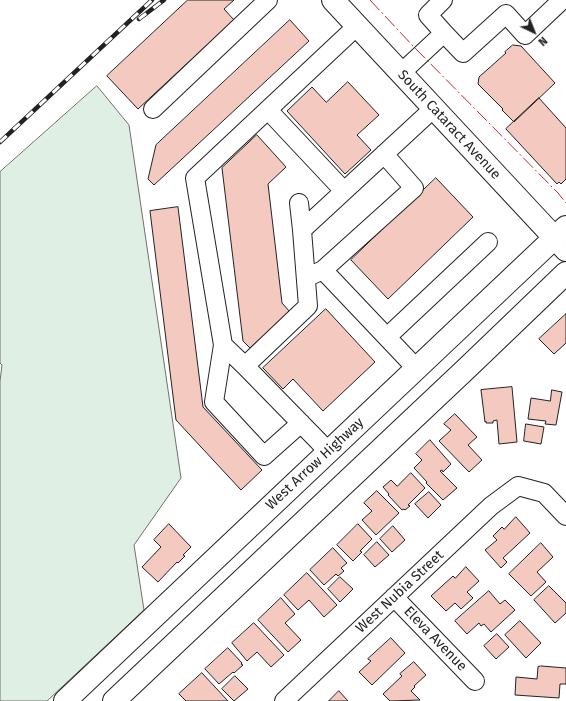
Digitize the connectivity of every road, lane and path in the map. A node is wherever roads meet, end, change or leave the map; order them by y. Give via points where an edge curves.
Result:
1 (268, 0) edge
2 (333, 0) edge
3 (443, 0) edge
4 (562, 0) edge
5 (357, 26) junction
6 (444, 33) junction
7 (401, 73) junction
8 (434, 108) junction
9 (153, 109) dead end
10 (268, 110) junction
11 (384, 154) junction
12 (344, 191) junction
13 (298, 203) dead end
14 (302, 230) junction
15 (562, 238) edge
16 (488, 242) dead end
17 (323, 270) junction
18 (566, 273) edge
19 (306, 278) junction
20 (387, 338) junction
21 (223, 345) junction
22 (245, 366) junction
23 (416, 368) junction
24 (301, 423) junction
25 (328, 452) junction
26 (566, 516) edge
27 (394, 597) junction
28 (475, 681) dead end
29 (65, 701) edge
30 (114, 701) edge
31 (284, 701) edge

1 - 9 street
2 - 5 main road, South Cataract Avenue
3 - 6 street via 428,15
4 - 6 street via 525,35 506,14 463,53
5 - 7 main road, South Cataract Avenue
5 - 10 street
6 - 7 street
7 - 8 main road, South Cataract Avenue
8 - 11 street
8 - 15 main road, South Cataract Avenue
10 - 12 street
10 - 21 street via 195,178
11 - 12 street
11 - 17 street via 414,188
12 - 14 street
13 - 14 street
14 - 19 street
15 - 23 main road, West Arrow Highway
16 - 20 street
17 - 19 street
17 - 20 street
18 - 30 main road
19 - 22 street via 308,306
20 - 23 street
21 - 22 street
21 - 24 street via 214,402 264,456
22 - 24 street
23 - 25 main road, West Arrow Highway
24 - 25 street
25 - 29 main road, West Arrow Highway
26 - 27 street, West Nubia Street via 544,493 518,486 491,506
27 - 28 street, Eleva Avenue
27 - 31 street, West Nubia Street

